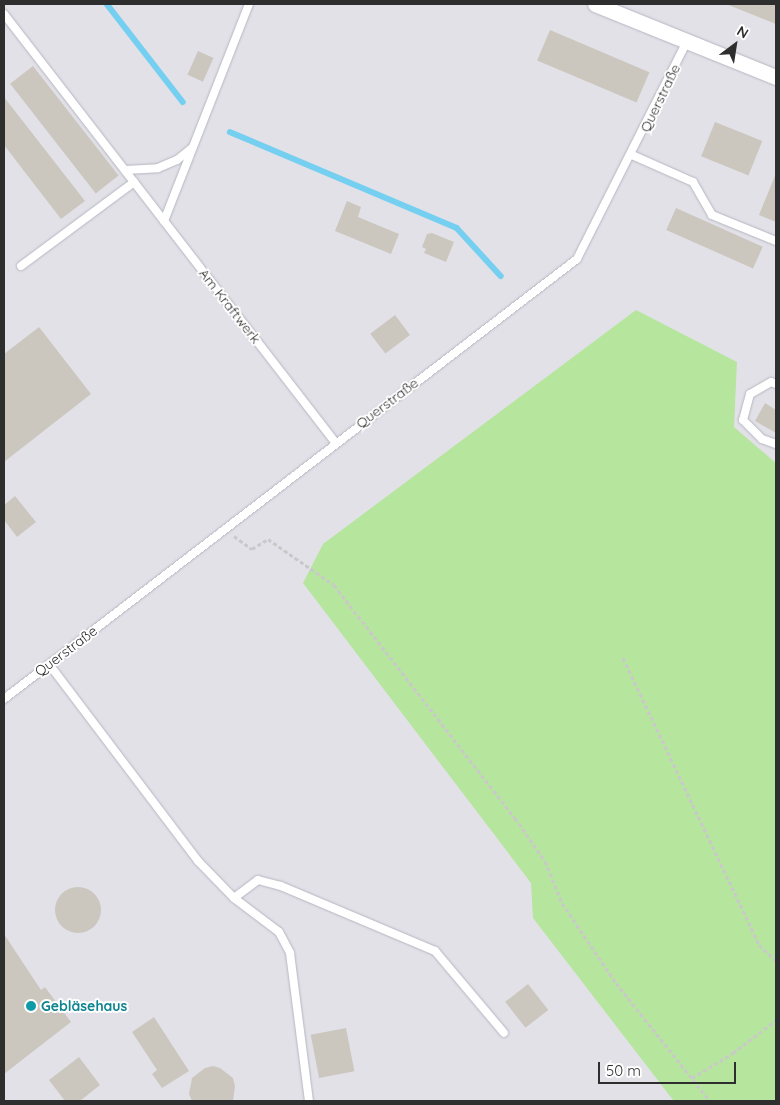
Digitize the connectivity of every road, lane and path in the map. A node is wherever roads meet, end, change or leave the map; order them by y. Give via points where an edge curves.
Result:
1 (249, 4) edge
2 (595, 4) edge
3 (4, 14) edge
4 (687, 41) junction
5 (776, 77) edge
6 (194, 146) junction
7 (632, 155) junction
8 (125, 170) junction
9 (134, 182) junction
10 (164, 221) junction
11 (776, 242) edge
12 (21, 266) dead end
13 (776, 384) edge
14 (335, 442) junction
15 (776, 444) edge
16 (227, 528) junction
17 (623, 658) dead end
18 (49, 664) junction
19 (4, 699) edge
20 (234, 898) junction
21 (776, 961) edge
22 (776, 1020) edge
23 (504, 1033) dead end
24 (692, 1078) junction
25 (309, 1101) edge
26 (710, 1101) edge

1 - 6 lane
2 - 4 street
3 - 8 lane, Am Kraftwerk
4 - 5 street
4 - 7 lane, Querstraße
6 - 8 lane via 177,160 158,168
6 - 10 lane
7 - 11 lane via 693,182 712,215
7 - 14 lane, Querstraße via 578,259
8 - 9 lane, Am Kraftwerk
9 - 10 lane, Am Kraftwerk
9 - 12 lane
10 - 14 lane, Am Kraftwerk
13 - 15 lane via 771,382 750,394 743,420 762,439
14 - 16 lane, Querstraße
16 - 18 lane, Querstraße
16 - 24 path via 238,541 252,548 268,539 334,585 515,818 545,861 562,903 611,975
17 - 21 path via 759,945
18 - 19 lane, Querstraße
18 - 20 lane via 198,860
20 - 23 lane via 258,880 281,886 435,951
20 - 25 lane via 279,932 290,953
22 - 24 path via 733,1053
24 - 26 path

